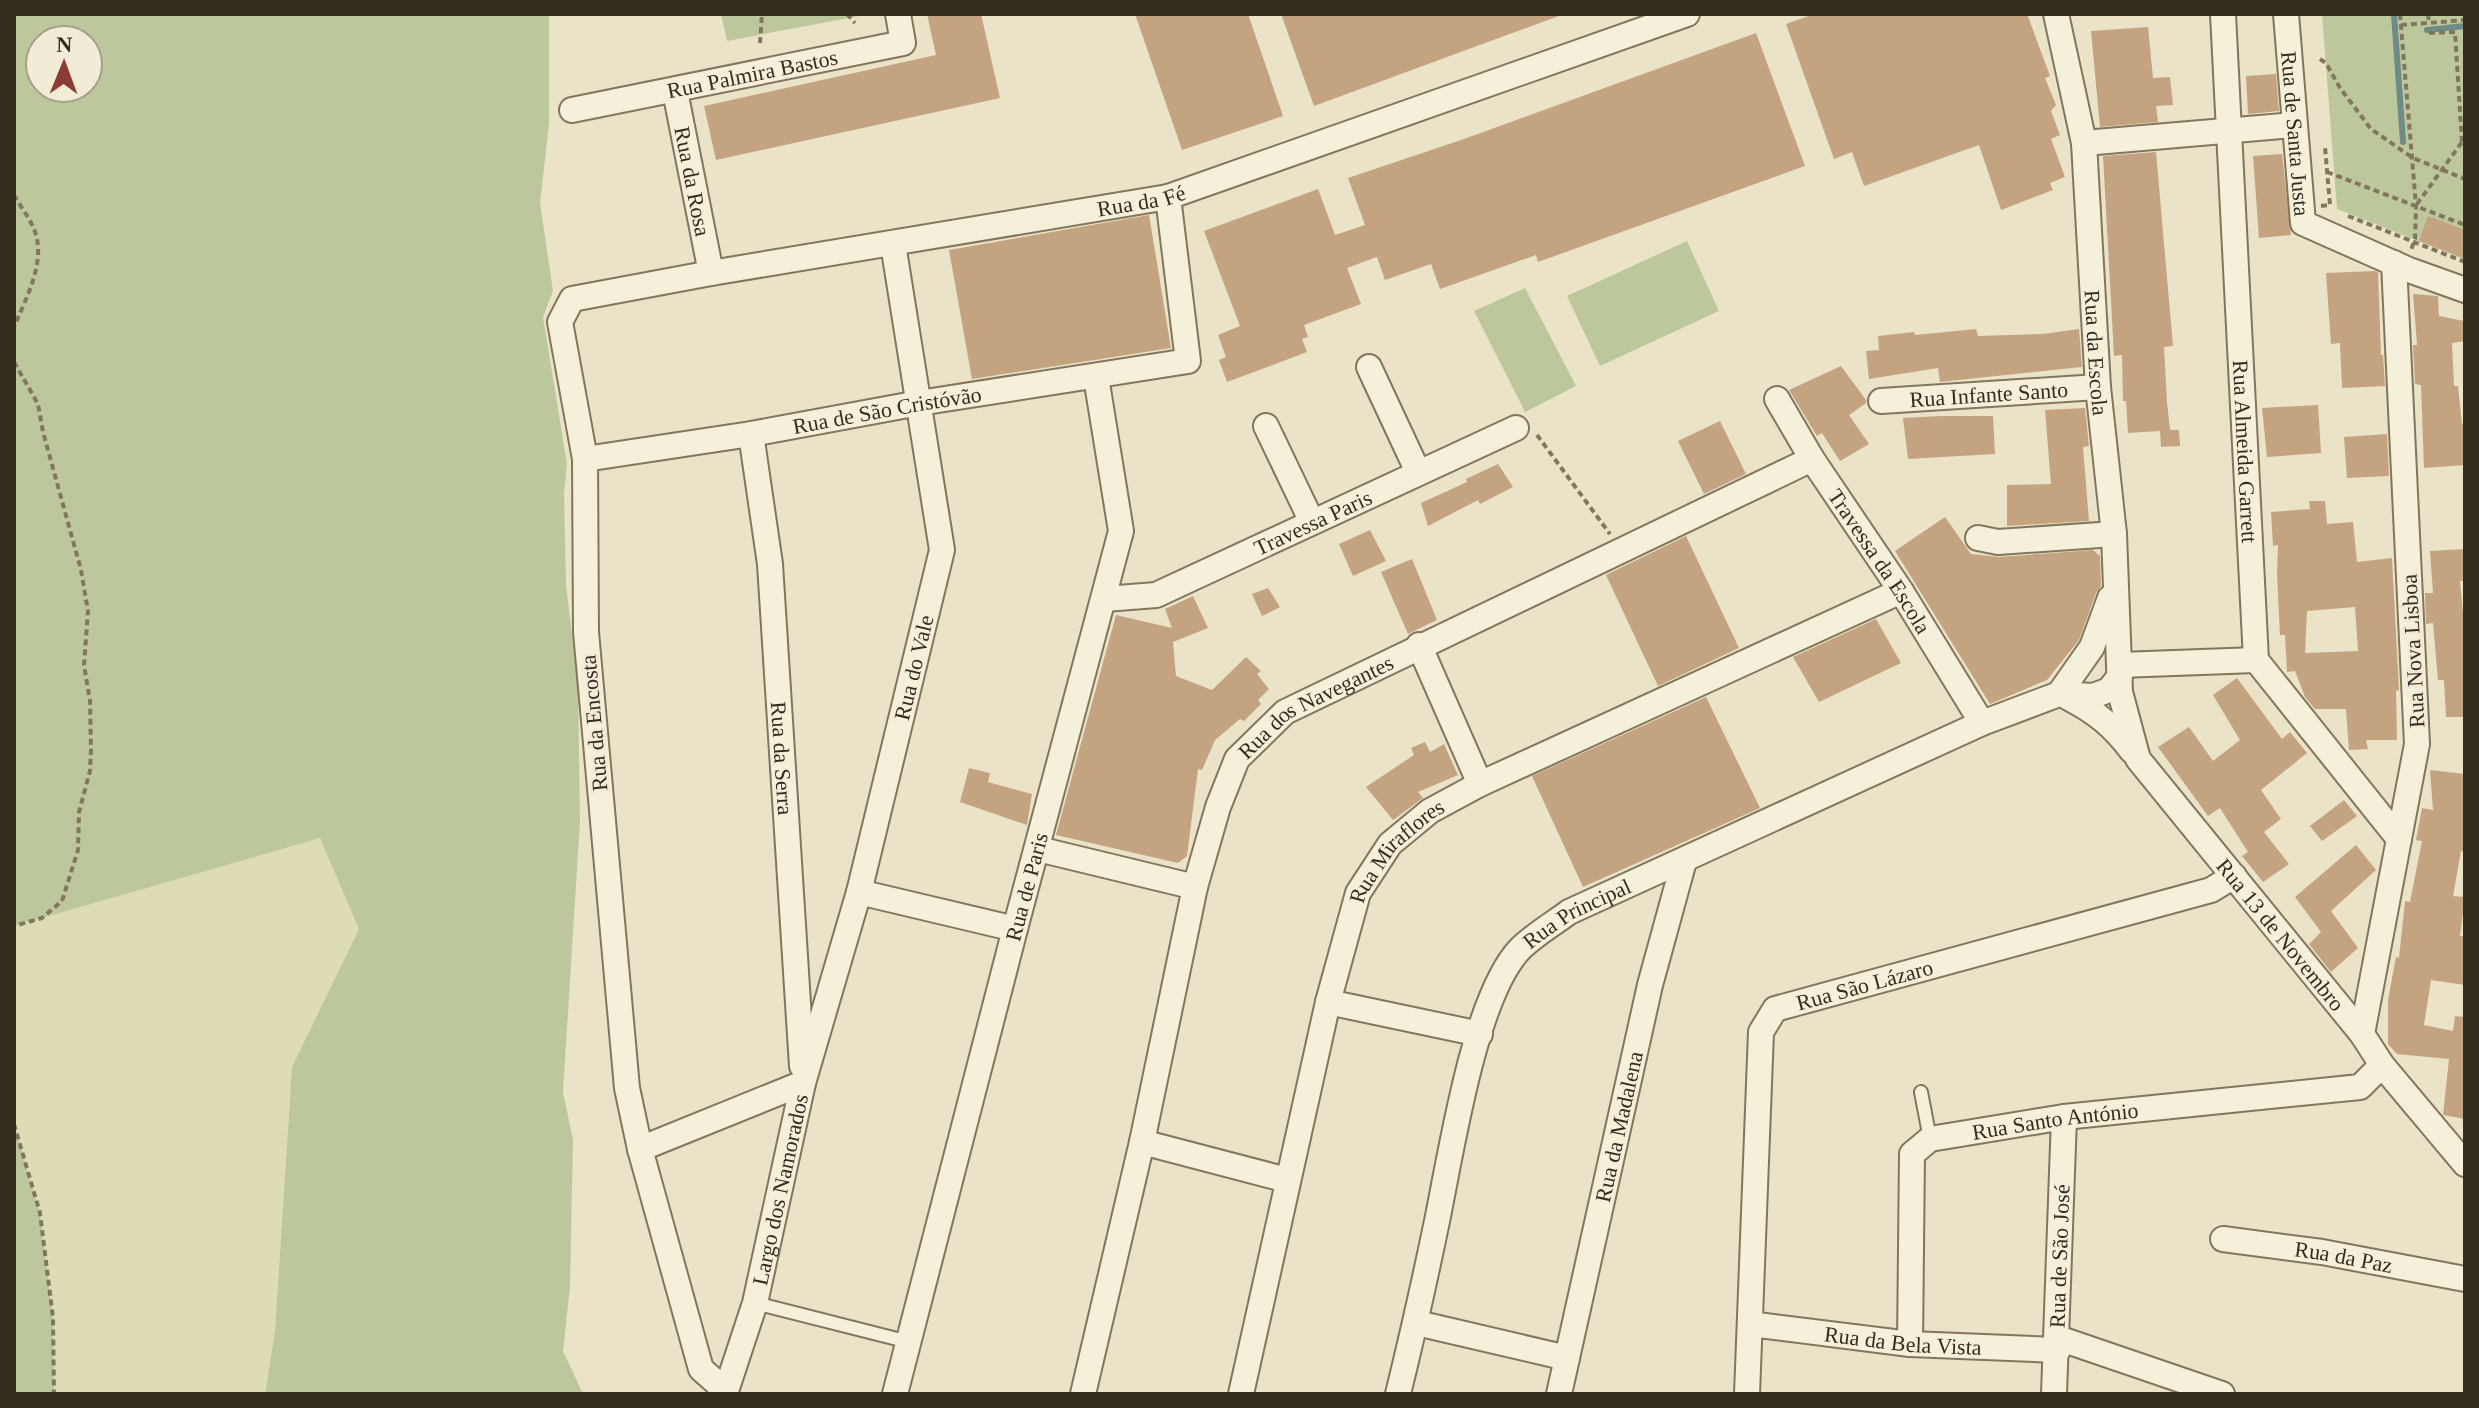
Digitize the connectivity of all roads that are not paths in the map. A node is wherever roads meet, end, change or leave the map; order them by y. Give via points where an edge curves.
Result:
1 (898, 14) edge
2 (1687, 14) edge
3 (2056, 14) edge
4 (2223, 14) edge
5 (2286, 14) edge
6 (675, 91) junction
7 (572, 110) dead end
8 (2294, 125) junction
9 (2230, 129) junction
10 (2092, 142) junction
11 (1168, 197) junction
12 (893, 244) junction
13 (2394, 263) junction
14 (711, 273) junction
15 (2465, 290) edge
16 (572, 299) joint
17 (1369, 367) dead end
18 (1096, 377) junction
19 (2098, 387) junction
20 (1777, 399) dead end
21 (1881, 401) dead end
22 (919, 403) junction
23 (1266, 426) dead end
24 (1516, 428) road end
25 (751, 434) junction
26 (585, 459) junction
27 (1812, 459) junction
28 (1418, 472) junction
29 (1312, 522) junction
30 (2114, 534) junction
31 (1978, 538) dead end
32 (2115, 583) junction
33 (1901, 591) junction
34 (1105, 599) junction
35 (1419, 645) junction
36 (2256, 660) junction
37 (2077, 672) junction
38 (2120, 678) junction
39 (2059, 694) junction
40 (1982, 723) junction
41 (2138, 759) junction
42 (1480, 784) junction
43 (2399, 839) junction
44 (1038, 849) junction
45 (1684, 861) junction
46 (2234, 876) junction
47 (1195, 887) junction
48 (859, 892) junction
49 (1015, 929) junction
50 (1328, 1002) junction
51 (1480, 1034) junction
52 (2362, 1034) junction
53 (2382, 1065) junction
54 (803, 1083) junction
55 (1921, 1092) dead end
56 (2064, 1117) junction
57 (1930, 1139) junction
58 (1142, 1142) junction
59 (640, 1149) junction
60 (2465, 1164) edge
61 (1287, 1180) junction
62 (2223, 1239) dead end
63 (2465, 1279) edge
64 (755, 1303) junction
65 (1417, 1323) junction
66 (1750, 1324) junction
67 (909, 1342) junction
68 (1910, 1344) junction
69 (2058, 1344) junction
70 (1567, 1358) junction
71 (726, 1392) edge
72 (895, 1394) edge
73 (1083, 1394) edge
74 (1241, 1394) edge
75 (1398, 1394) edge
76 (1559, 1394) edge
77 (1747, 1394) edge
78 (2054, 1394) edge
79 (2222, 1394) edge

1 - 6 street, Rua Palmira Bastos via 903,43
2 - 11 street, Rua da Fé
3 - 10 street, Rua da Escola
4 - 9 street, Rua Almeida Garrett
5 - 8 street, Rua de Santa Justa
6 - 7 street, Rua Palmira Bastos
6 - 14 street, Rua da Rosa
8 - 9 street
8 - 13 street, Rua de Santa Justa via 2303,223
9 - 10 street
9 - 36 street, Rua Almeida Garrett
10 - 19 street, Rua da Escola
11 - 12 street, Rua da Fé
11 - 18 street, Rua de São Cristóvão via 1188,361
12 - 14 street, Rua da Fé
12 - 22 street, Rua do Vale
13 - 15 street, Rua de Santa Justa
13 - 43 street, Rua Nova Lisboa via 2417,744
14 - 16 street, Rua da Fé
16 - 26 street, Rua da Encosta via 560,322
17 - 28 street
18 - 22 street, Rua de São Cristóvão
18 - 34 street, Rua de Paris via 1121,531
19 - 21 street, Rua Infante Santo
19 - 30 street, Rua da Escola
20 - 27 street, Travessa da Escola
22 - 25 street, Rua de São Cristóvão
22 - 48 street, Rua do Vale via 942,550
23 - 29 street
24 - 28 street, Travessa Paris
25 - 26 street, Rua de São Cristóvão
25 - 54 street, Rua da Serra via 770,564
26 - 59 street, Rua da Encosta via 588,648 627,1088
27 - 33 street, Travessa da Escola
27 - 35 street, Rua dos Navegantes
28 - 29 street, Travessa Paris
29 - 34 street, Travessa Paris via 1156,595
30 - 31 street via 1998,542
30 - 32 street, Rua da Escola
32 - 37 street
32 - 38 street, Rua da Escola
33 - 40 street, Travessa da Escola
33 - 42 street, Rua Miraflores
34 - 44 street, Rua de Paris
35 - 42 street
35 - 47 street, Rua dos Navegantes via 1285,712 1237,759
36 - 38 street
36 - 43 street
37 - 38 street via 2099,670
37 - 39 street
38 - 39 street via 2093,696
38 - 41 street, Rua 13 de Novembro
39 - 40 street, Rua Principal
39 - 41 street via 2113,726
40 - 45 street, Rua Principal
41 - 46 street, Rua 13 de Novembro
42 - 50 street, Rua Miraflores via 1430,811 1390,844 1358,893
43 - 52 street, Rua Nova Lisboa
44 - 47 street
44 - 49 street, Rua de Paris
45 - 51 street, Rua Principal via 1569,912 1520,950 1497,986
45 - 70 street, Rua da Madalena via 1650,985
46 - 52 street, Rua 13 de Novembro
46 - 66 street, Rua São Lázaro via 2211,890 1775,1009 1761,1032
47 - 58 street, Rua dos Navegantes
48 - 49 street
48 - 54 street, Rua do Vale
49 - 67 street, Rua de Paris
50 - 51 street
50 - 61 street, Rua Miraflores
51 - 65 street, Rua Principal
52 - 53 street, Rua 13 de Novembro
53 - 56 street, Rua Santo António via 2360,1087
53 - 60 street, Rua 13 de Novembro
54 - 59 street, Largo dos Namorados
54 - 64 street, Largo dos Namorados
55 - 57 lane
56 - 57 street, Rua Santo António
56 - 69 street, Rua de São José
57 - 68 street via 1912,1154
58 - 61 street
58 - 73 street, Rua dos Navegantes
59 - 71 street, Largo dos Namorados via 701,1369
61 - 74 street, Rua Miraflores
62 - 63 street, Rua da Paz
64 - 67 lane
64 - 71 street, Largo dos Namorados
65 - 70 street
65 - 75 street, Rua Principal
66 - 68 street, Rua da Bela Vista
66 - 77 street, Rua São Lázaro
67 - 72 street, Rua de Paris
68 - 69 street, Rua da Bela Vista
69 - 78 street, Rua de São José
69 - 79 street, Rua da Bela Vista
70 - 76 street, Rua da Madalena

